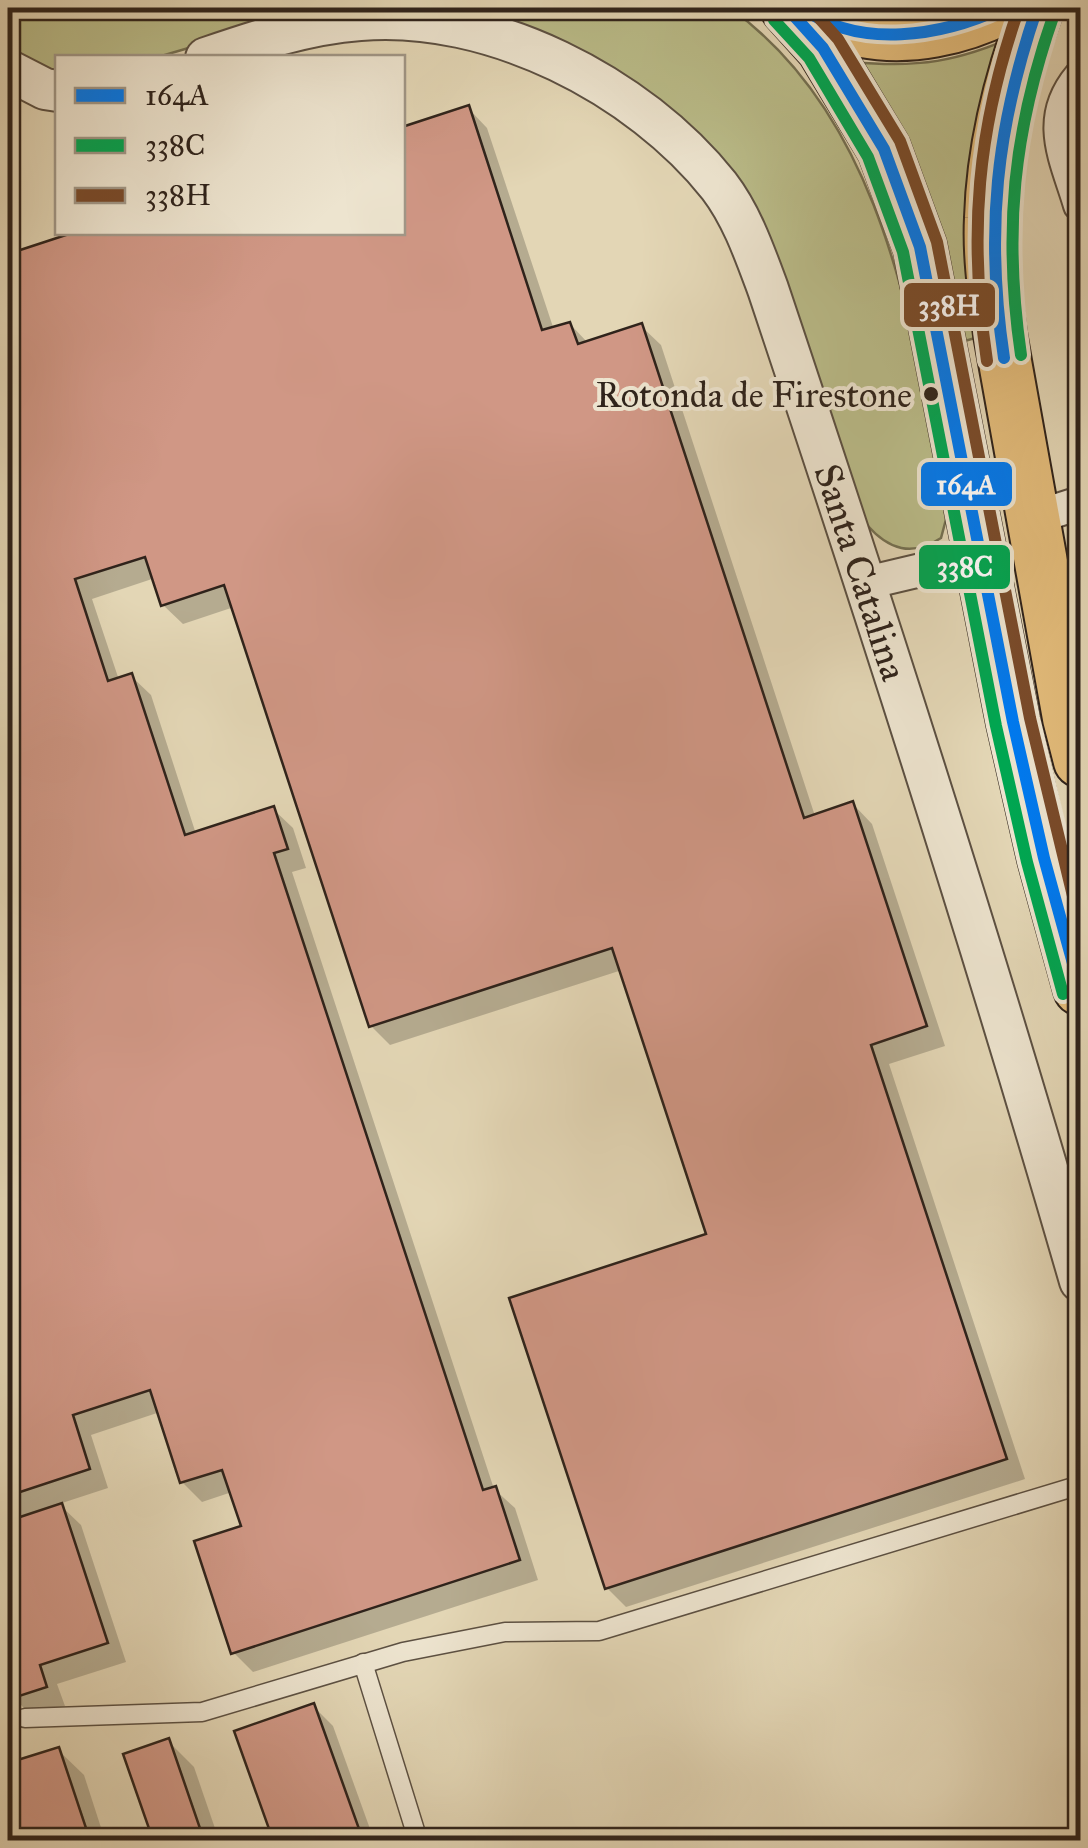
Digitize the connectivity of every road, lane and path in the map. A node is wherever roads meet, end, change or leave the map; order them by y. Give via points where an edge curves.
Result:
1 (787, 8) edge
2 (802, 8) edge
3 (1002, 8) edge
4 (1037, 8) edge
5 (215, 55) edge
6 (8, 70) edge
7 (1080, 77) edge
8 (55, 91) edge
9 (1080, 205) edge
10 (1057, 511) edge
11 (980, 556) junction
12 (866, 583) junction
13 (1080, 761) edge
14 (1080, 988) edge
15 (1080, 1281) edge
16 (1080, 1485) edge
17 (363, 1664) junction
18 (26, 1718) dead end
19 (418, 1840) edge

1 - 11 main road via 844,82 906,202
2 - 3 main road via 862,31 919,34 975,22
4 - 10 main road via 1002,121 990,216 992,270 1000,334
5 - 12 street, Santa Catalina via 299,28 361,20 460,25 513,41 610,90 654,122 718,185 750,244
6 - 8 street
7 - 9 street via 1067,93 1058,134
10 - 13 main road via 1070,718
11 - 12 street
11 - 14 main road via 1044,858
12 - 15 street, Santa Catalina
16 - 17 lane via 599,1630 506,1632
17 - 18 lane via 202,1712
17 - 19 lane

